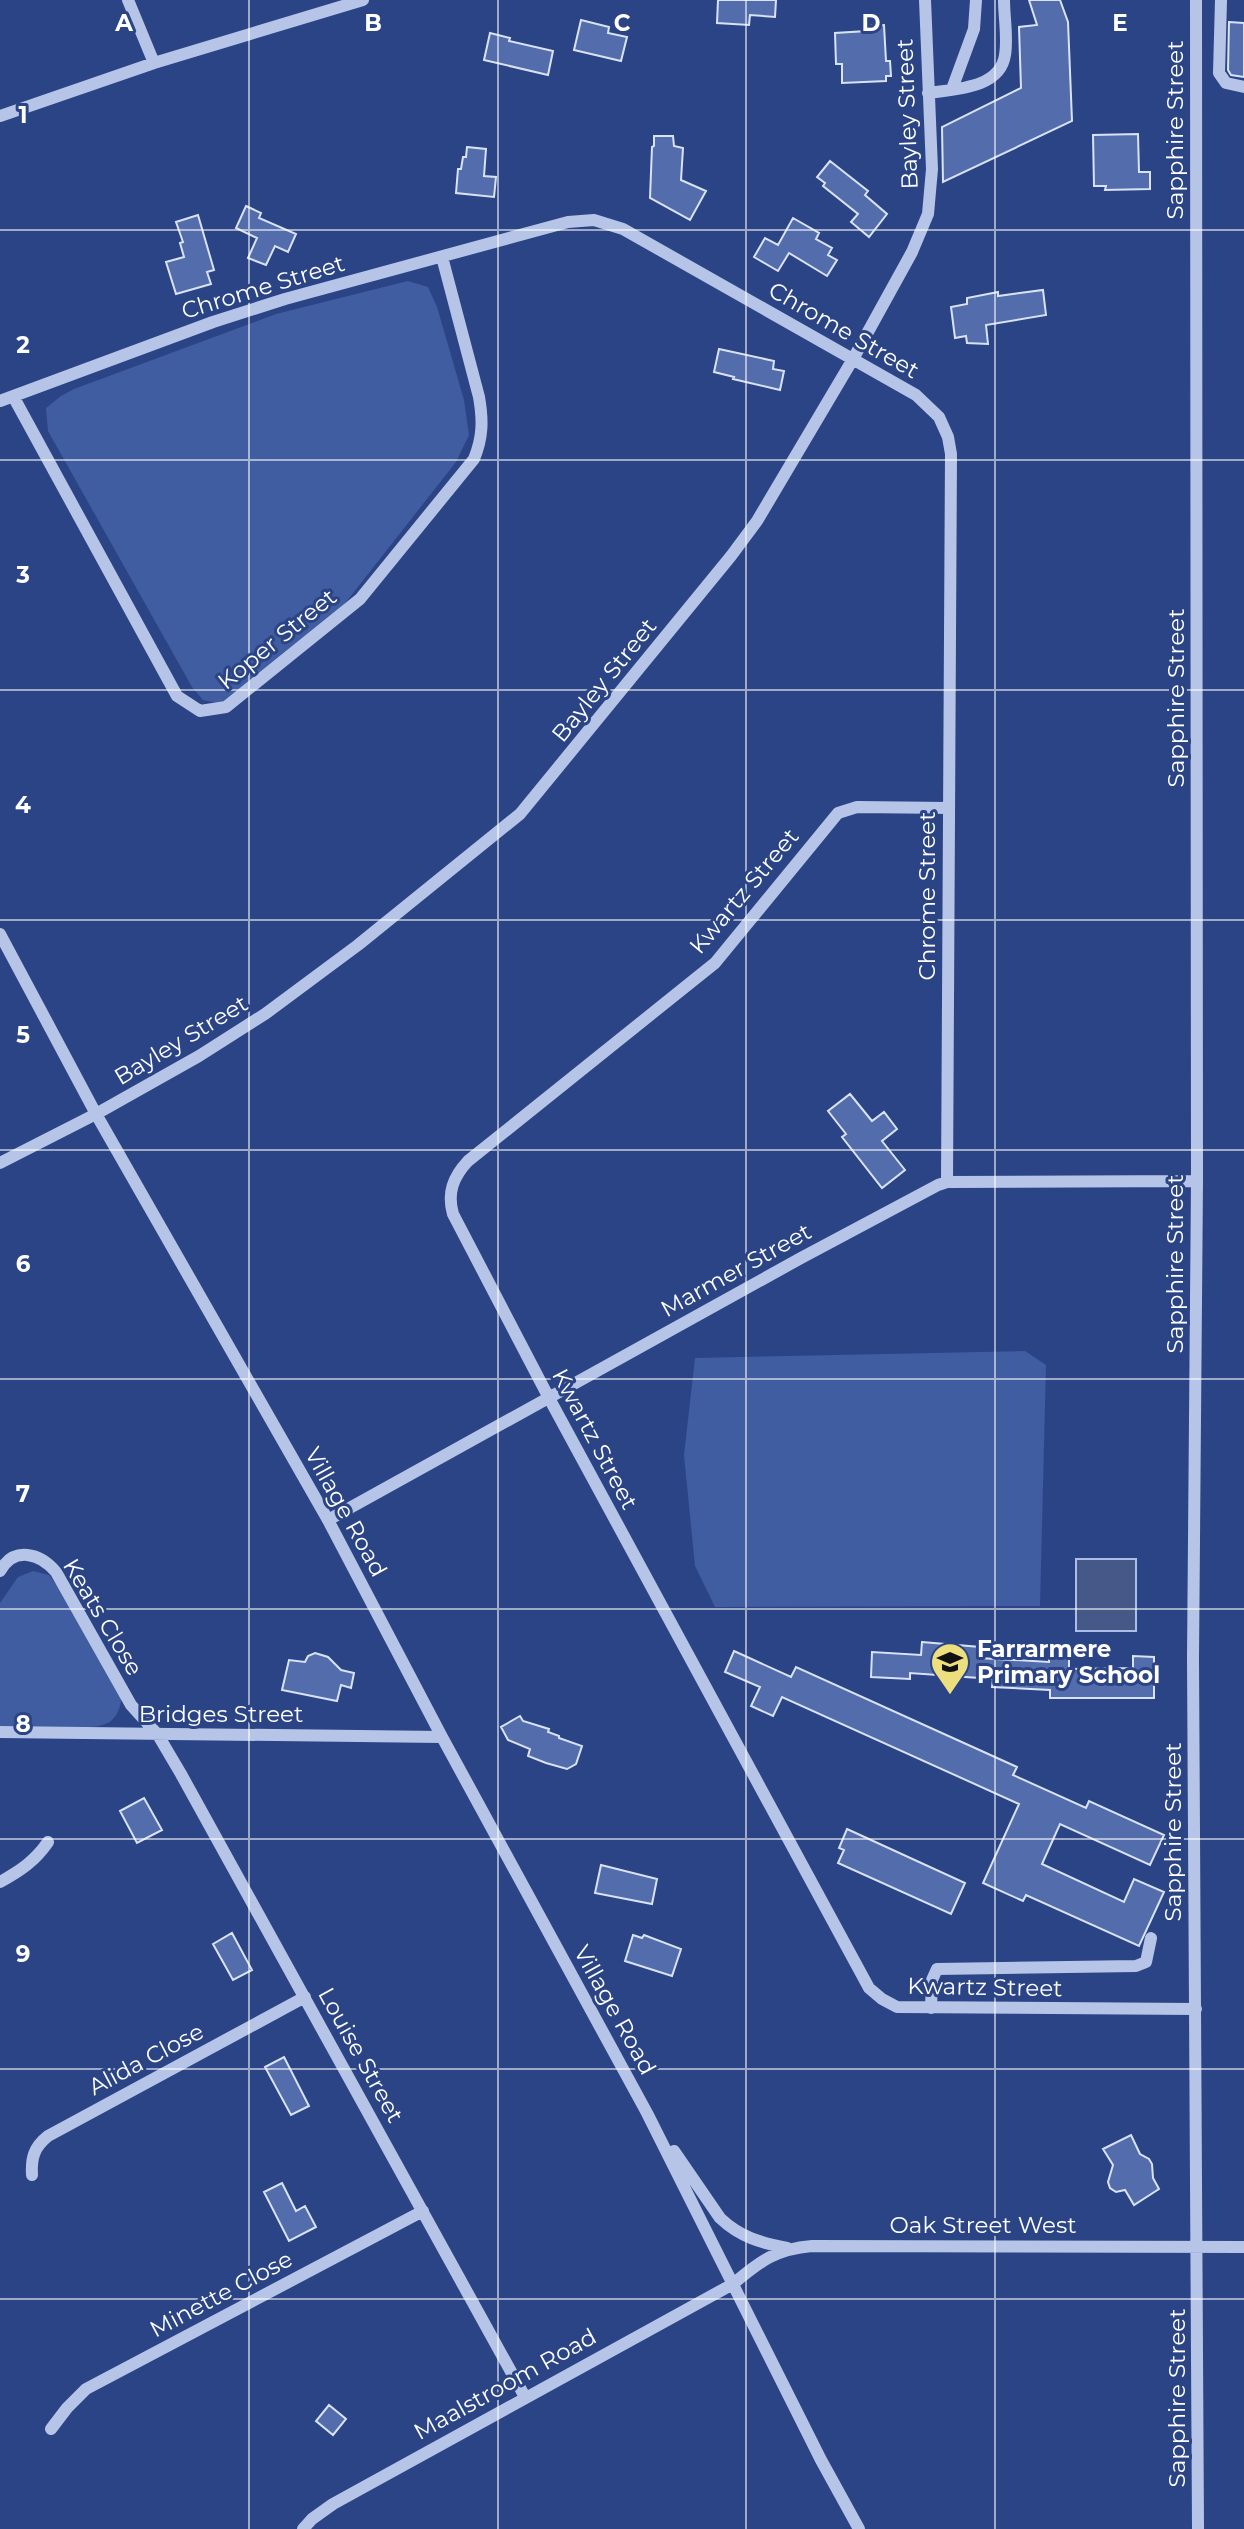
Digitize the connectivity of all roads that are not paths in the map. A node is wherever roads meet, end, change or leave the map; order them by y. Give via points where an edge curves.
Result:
1 (128, 0) edge
2 (363, 0) edge
3 (925, 0) edge
4 (976, 0) edge
5 (1004, 0) edge
6 (1196, 0) edge
7 (1221, 0) edge
8 (154, 63) junction
9 (1244, 88) edge
10 (952, 89) junction
11 (928, 93) junction
12 (0, 116) edge
13 (442, 257) junction
14 (853, 359) junction
15 (13, 396) junction
16 (0, 401) edge
17 (949, 808) junction
18 (0, 934) edge
19 (96, 1114) junction
20 (0, 1163) edge
21 (1197, 1181) junction
22 (947, 1182) junction
23 (549, 1398) junction
24 (328, 1520) junction
25 (0, 1571) edge
26 (0, 1732) edge
27 (158, 1735) junction
28 (442, 1737) junction
29 (48, 1842) dead end
30 (0, 1882) edge
31 (1151, 1938) dead end
32 (305, 1997) junction
33 (931, 2008) junction
34 (1196, 2009) junction
35 (648, 2113) junction
36 (32, 2175) dead end
37 (422, 2211) junction
38 (1196, 2247) junction
39 (1244, 2247) edge
40 (787, 2248) junction
41 (733, 2284) junction
42 (525, 2396) junction
43 (51, 2429) dead end
44 (303, 2529) edge
45 (859, 2529) edge
46 (1198, 2529) edge

1 - 8 street
2 - 8 street
3 - 11 street, Bayley Street
4 - 10 street via 974,29
5 - 10 street via 1001,68 982,82
6 - 21 street, Sapphire Street
7 - 9 street via 1219,73 1226,83
8 - 12 street
10 - 11 street
11 - 14 street, Bayley Street via 932,169 928,214
13 - 14 street, Chrome Street via 568,222 609,223
13 - 15 street, Chrome Street via 213,321
13 - 15 street, Koper Street via 481,408 482,439 474,459 360,599 226,708 200,711 177,696
14 - 17 street, Chrome Street via 927,404 948,437
14 - 19 street, Bayley Street via 757,521 526,808 304,986 199,1056
15 - 16 street, Chrome Street
17 - 22 street, Chrome Street
17 - 23 street, Kwartz Street via 857,807 838,813 715,962 461,1169 452,1185 453,1214
18 - 19 street, Village Road
19 - 20 street, Bayley Street
19 - 24 street, Village Road
21 - 22 street, Marmer Street
21 - 34 street, Sapphire Street
22 - 23 street, Marmer Street
23 - 24 street, Marmer Street
23 - 33 street, Kwartz Street via 860,1975 869,1988 897,2007
24 - 28 street, Village Road
25 - 27 street, Keats Close via 9,1559 22,1555 37,1556 51,1566 131,1705
26 - 27 street, Bridges Street
27 - 28 street, Bridges Street
27 - 32 street, Louise Street
28 - 35 street, Village Road
29 - 30 street via 24,1869
31 - 33 street via 1146,1962 1136,1966 937,1969
32 - 36 street, Alida Close via 48,2136 33,2154
32 - 37 street, Louise Street
33 - 34 street, Kwartz Street
34 - 38 street, Sapphire Street
35 - 40 street, Village Road via 720,2218 755,2241
35 - 41 street, Village Road
37 - 42 street, Louise Street
37 - 43 street, Minette Close via 86,2389
38 - 39 street, Oak Street West
38 - 40 street, Oak Street West
38 - 46 street, Sapphire Street
40 - 41 street, Oak Street West
41 - 42 street, Maalstroom Road
41 - 45 street, Village Road
42 - 44 street, Maalstroom Road via 333,2504

